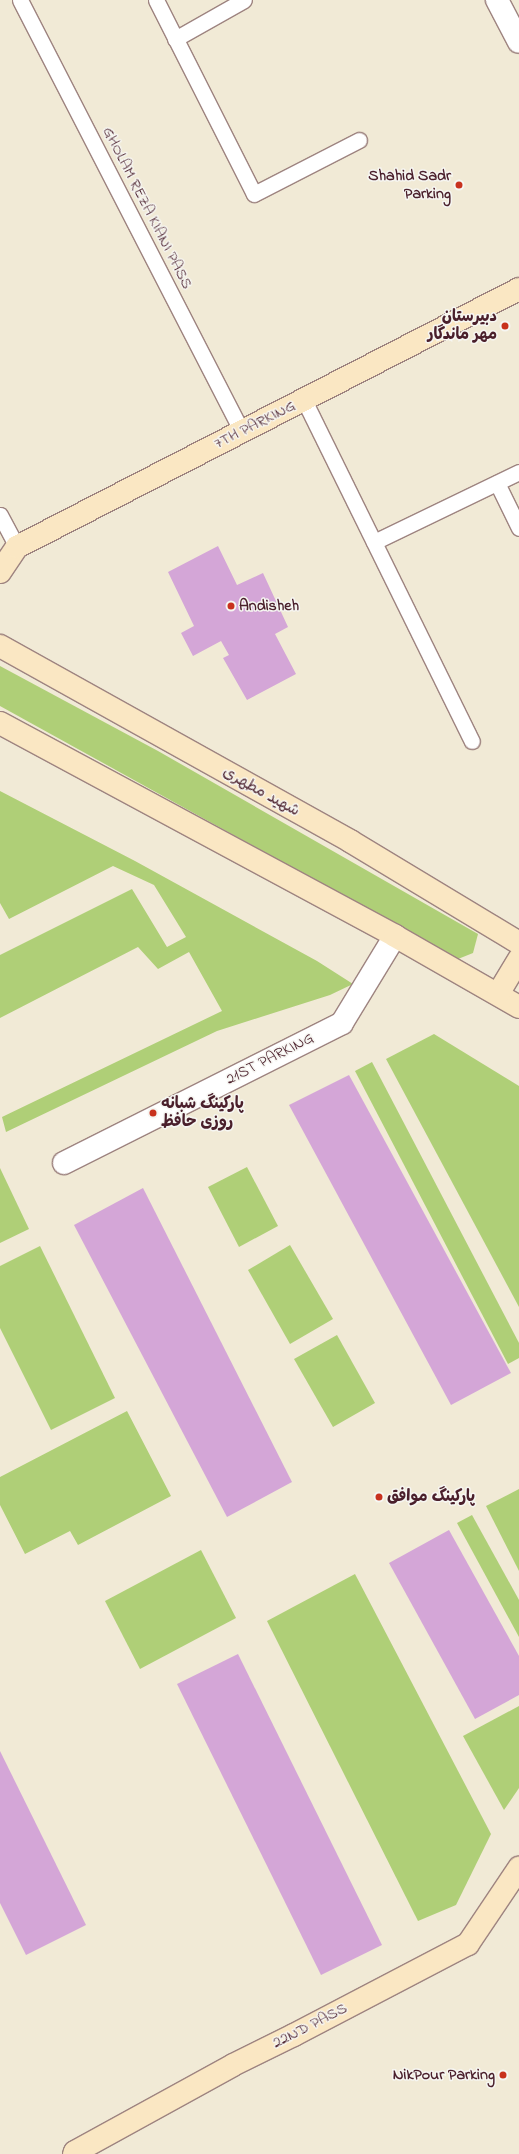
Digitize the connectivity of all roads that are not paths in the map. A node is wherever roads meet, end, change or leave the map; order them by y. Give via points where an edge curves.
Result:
1 (20, 0) edge
2 (156, 0) edge
3 (244, 0) edge
4 (497, 0) edge
5 (176, 39) junction
6 (519, 42) edge
7 (359, 140) dead end
8 (519, 289) edge
9 (304, 400) junction
10 (242, 432) junction
11 (519, 472) edge
12 (497, 482) junction
13 (0, 515) edge
14 (519, 528) edge
15 (374, 542) junction
16 (17, 547) junction
17 (0, 572) edge
18 (0, 646) edge
19 (0, 723) edge
20 (472, 741) dead end
21 (395, 936) junction
22 (519, 943) edge
23 (519, 959) edge
24 (498, 994) junction
25 (519, 1007) edge
26 (64, 1163) dead end
27 (519, 1868) edge
28 (74, 2154) edge

1 - 10 lane, GHOLAM REZA KIANI PASS
2 - 5 lane
3 - 5 lane
4 - 6 street
5 - 7 lane via 254,194
8 - 9 main road, 7TH PARKING
9 - 10 main road, 7TH PARKING
9 - 15 lane
10 - 16 main road, 7TH PARKING
11 - 12 lane
12 - 14 lane
12 - 15 lane
13 - 16 lane
15 - 20 lane
16 - 17 main road, 7TH PARKING
18 - 22 main road, شهید مطهری via 350,841
19 - 21 main road
21 - 24 main road
21 - 26 street, 21ST PARKING via 342,1023
23 - 24 main road
24 - 25 main road
27 - 28 main road, 22ND PASS via 468,1944 233,2065

